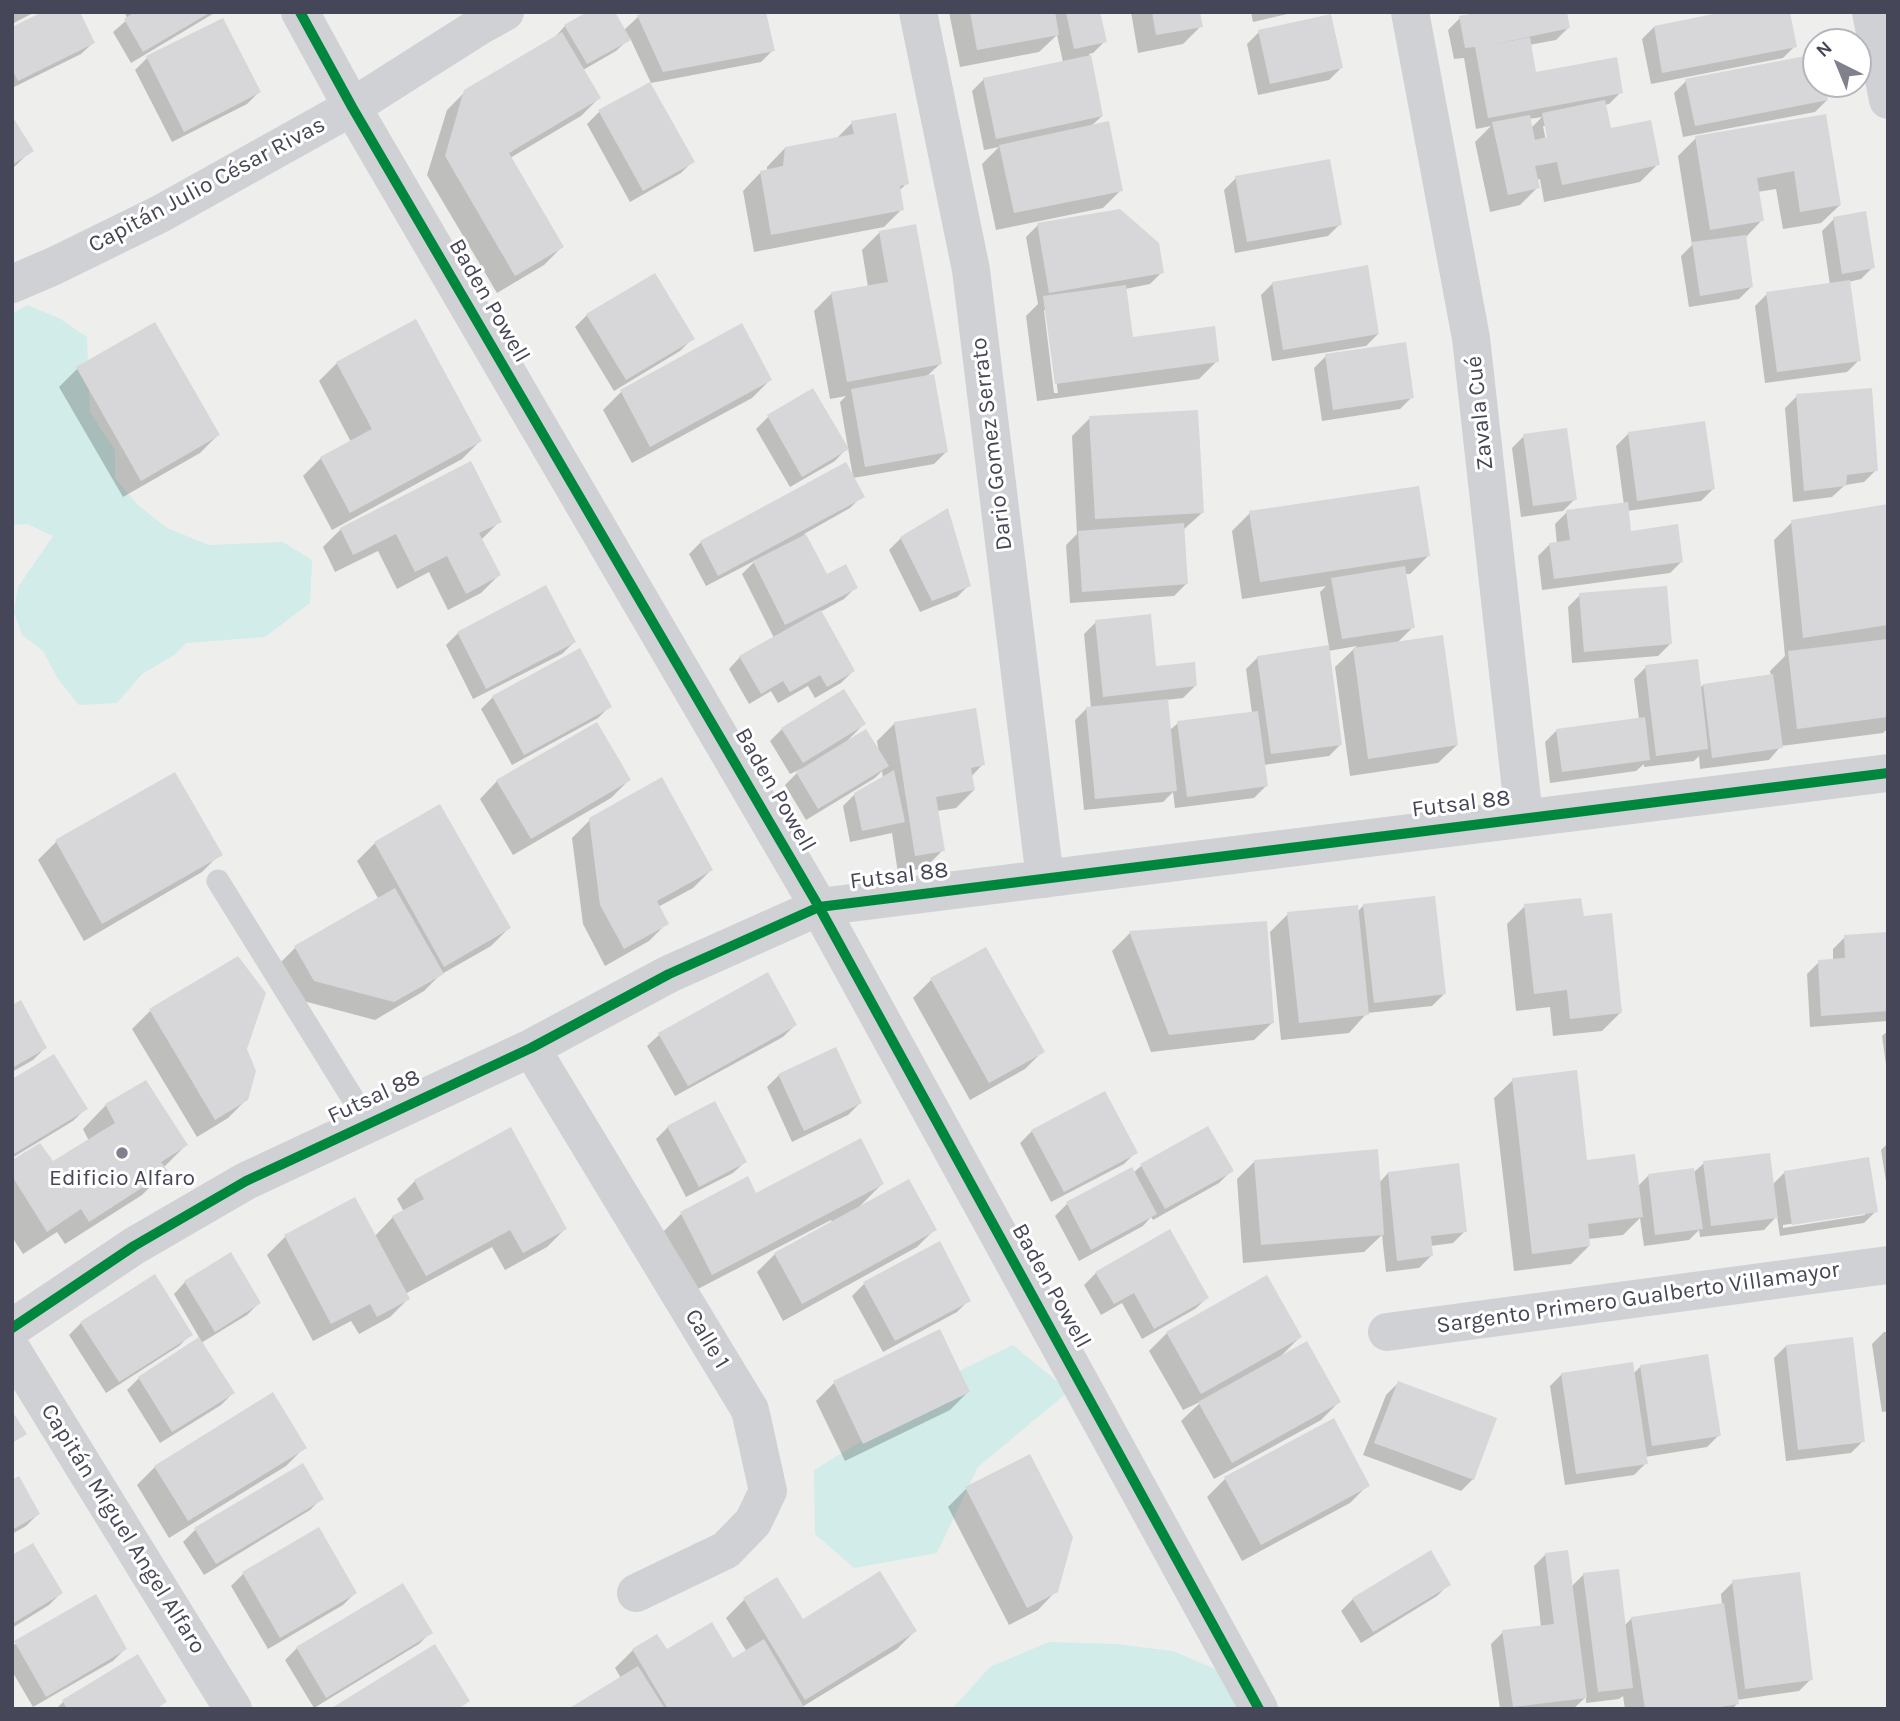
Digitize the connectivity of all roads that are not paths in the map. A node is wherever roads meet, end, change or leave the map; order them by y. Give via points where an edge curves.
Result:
1 (300, 12) edge
2 (505, 12) edge
3 (918, 12) edge
4 (1410, 12) edge
5 (1871, 12) edge
6 (1888, 100) edge
7 (352, 107) junction
8 (12, 284) edge
9 (1888, 773) edge
10 (1524, 817) junction
11 (1045, 879) junction
12 (218, 881) dead end
13 (819, 907) junction
14 (531, 1048) junction
15 (368, 1123) junction
16 (1888, 1265) edge
17 (12, 1328) edge
18 (1387, 1332) dead end
19 (12, 1350) edge
20 (636, 1593) dead end
21 (233, 1709) edge
22 (1259, 1709) edge

1 - 7 street, Baden Powell
2 - 7 street, Capitán Julio César Rivas
3 - 11 street, Dario Gomez Serrato via 971,270
4 - 10 street, Zavala Cué via 1471,338
5 - 6 street
7 - 8 street, Capitán Julio César Rivas via 160,214
7 - 13 street, Baden Powell
9 - 10 street, Futsal 88
10 - 11 street, Futsal 88
11 - 13 street, Futsal 88
12 - 15 lane
13 - 14 street, Futsal 88 via 669,974
13 - 22 street, Baden Powell
14 - 15 street, Futsal 88
14 - 20 street, Calle 1 via 750,1410 768,1492 753,1522 726,1550
15 - 17 street, Futsal 88 via 246,1181 134,1246
16 - 18 street, Sargento Primero Gualberto Villamayor
19 - 21 street, Capitán Miguel Angel Alfaro

